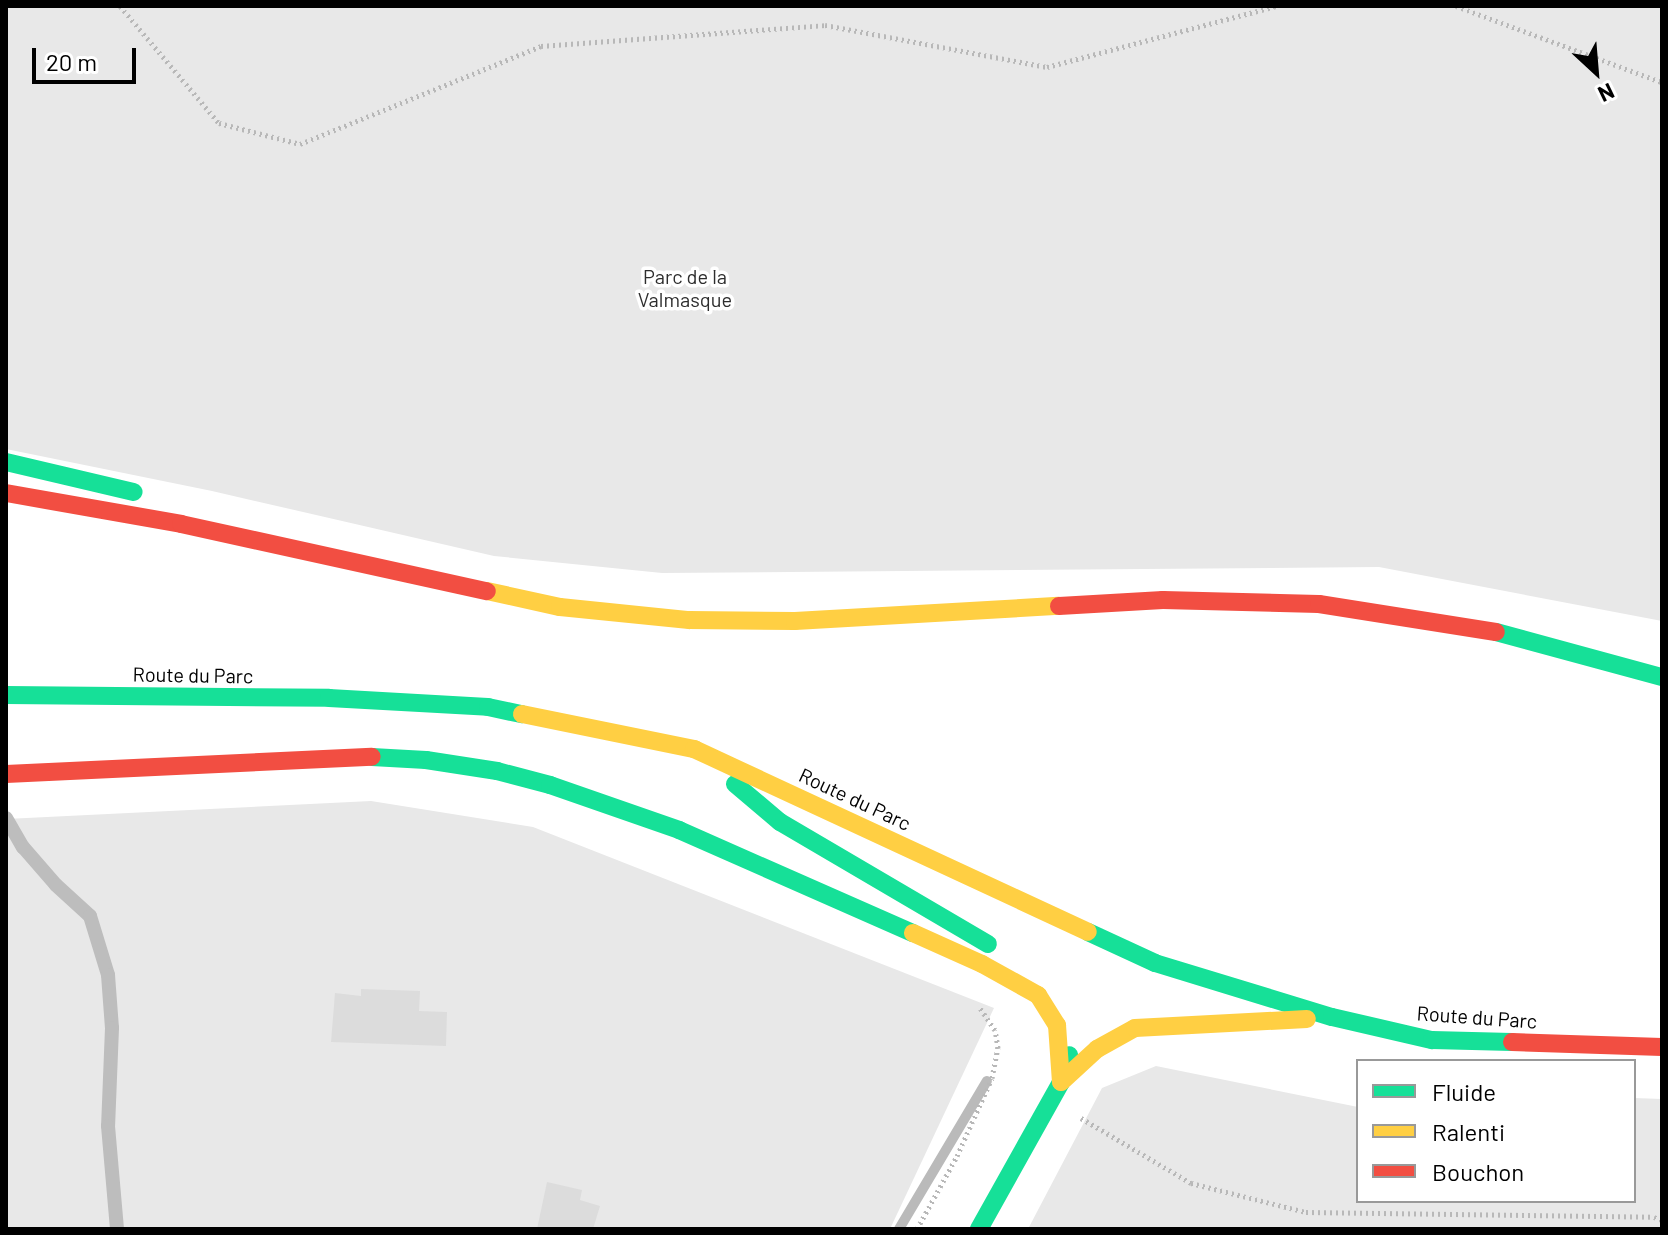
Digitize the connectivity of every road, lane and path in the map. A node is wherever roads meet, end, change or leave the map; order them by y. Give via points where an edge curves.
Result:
1 (120, 6) edge
2 (1277, 6) edge
3 (1456, 6) edge
4 (1662, 82) edge
5 (6, 462) edge
6 (6, 493) edge
7 (150, 497) dead end
8 (178, 504) dead end
9 (259, 542) junction
10 (1662, 677) edge
11 (6, 695) edge
12 (694, 749) junction
13 (6, 774) edge
14 (6, 818) edge
15 (1055, 984) dead end
16 (976, 1004) dead end
17 (1332, 1017) junction
18 (1078, 1029) dead end
19 (1662, 1047) edge
20 (1061, 1082) junction
21 (1050, 1099) junction
22 (1662, 1220) edge
23 (117, 1229) edge
24 (917, 1229) edge
25 (979, 1229) edge

1 - 2 path via 219,123 300,144 541,46 825,25 1047,67
3 - 4 path
5 - 7 main road
6 - 9 main road
8 - 9 main road
9 - 10 main road via 560,607 689,620 795,621 1163,600 1319,604 1517,635
11 - 12 main road, Route du Parc via 329,698 488,707
12 - 15 main road via 780,822
12 - 17 main road, Route du Parc via 1155,963
13 - 20 main road via 370,757 483,768 550,785 679,830 982,964 1038,995 1057,1025
14 - 23 lane via 23,847 90,916 108,975 108,1126
16 - 24 path via 995,1030 998,1048 992,1078
17 - 19 main road, Route du Parc via 1432,1040
17 - 20 main road via 1135,1028 1097,1049
18 - 20 main road
20 - 21 main road
21 - 22 path via 1191,1183 1306,1212
21 - 25 main road

